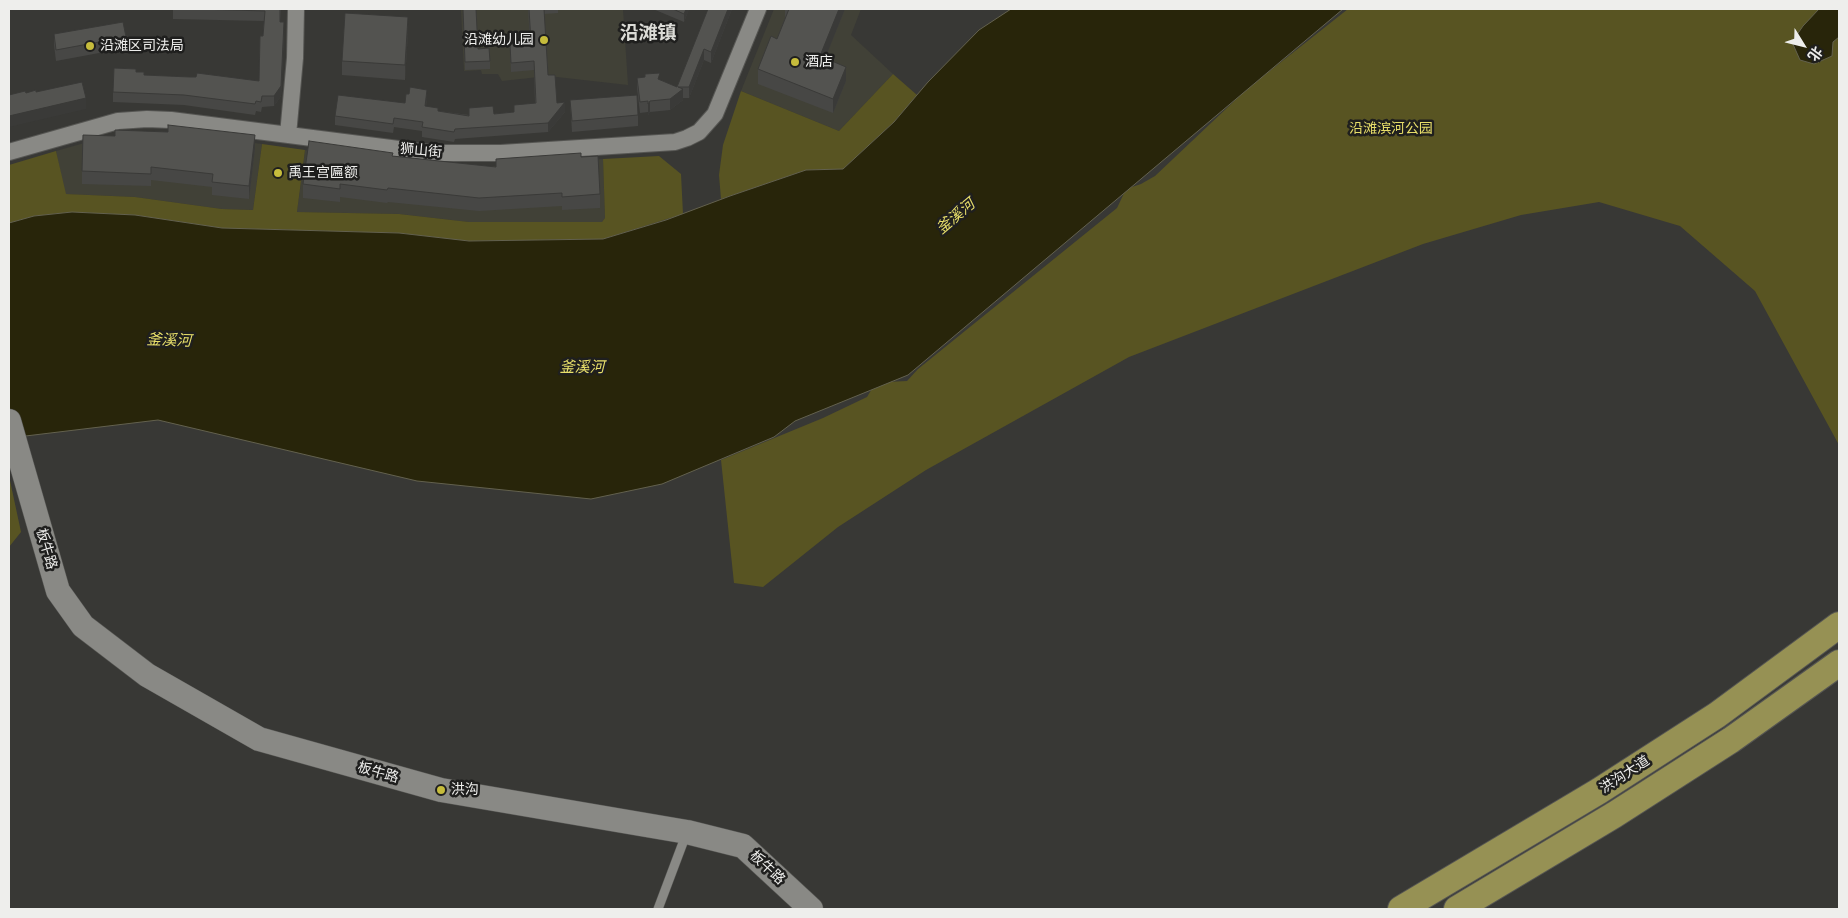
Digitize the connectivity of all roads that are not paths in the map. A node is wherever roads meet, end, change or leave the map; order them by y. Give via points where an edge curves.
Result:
1 (296, 9) edge
2 (758, 9) edge
3 (288, 135) junction
4 (9, 152) edge
5 (9, 421) edge
6 (1836, 631) edge
7 (1839, 663) edge
8 (687, 832) junction
9 (658, 909) edge
10 (811, 909) edge
11 (1401, 909) edge
12 (1457, 909) edge

1 - 3 street
2 - 3 street, 狮山街 via 715,114 699,132 688,138 463,154 430,153
3 - 4 street, 狮山街 via 147,119 118,121
5 - 8 main road, 板牛路 via 58,591 83,626 147,675 259,740 441,790
6 - 11 main road, 洪沟大道 via 1717,715 1600,791
7 - 12 main road, 洪沟大道 via 1623,810
8 - 9 lane
8 - 10 main road, 板牛路 via 743,846

